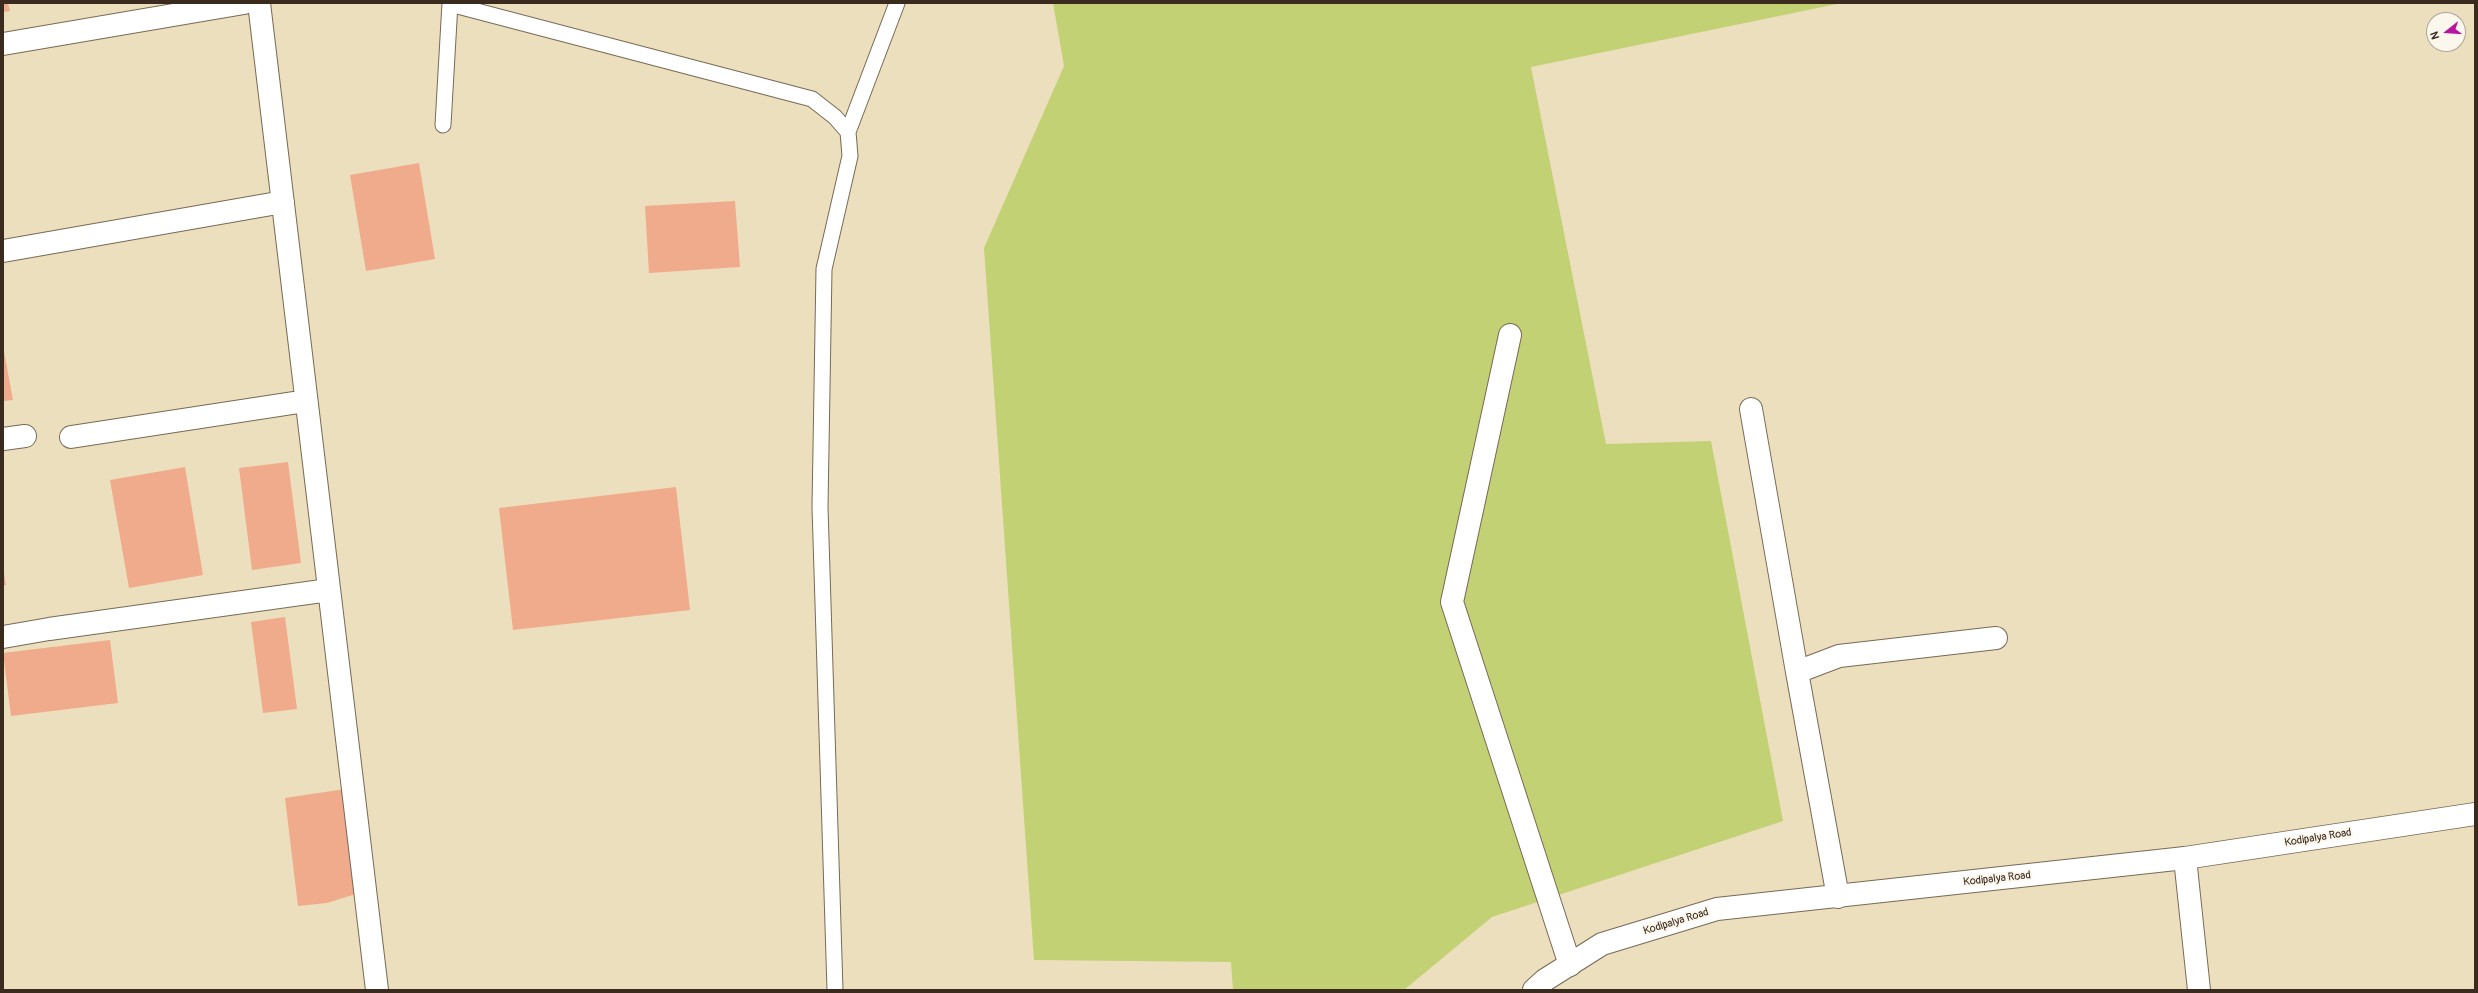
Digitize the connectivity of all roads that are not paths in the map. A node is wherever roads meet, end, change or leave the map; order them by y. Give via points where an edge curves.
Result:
1 (244, 3) edge
2 (259, 3) edge
3 (450, 3) edge
4 (897, 3) edge
5 (3, 44) edge
6 (443, 125) dead end
7 (848, 132) junction
8 (283, 202) junction
9 (3, 251) edge
10 (1510, 335) dead end
11 (306, 400) junction
12 (1751, 409) dead end
13 (25, 436) dead end
14 (71, 437) dead end
15 (3, 439) edge
16 (330, 590) junction
17 (3, 637) edge
18 (1996, 638) dead end
19 (1797, 672) junction
20 (2475, 814) edge
21 (2185, 858) junction
22 (1838, 897) junction
23 (1570, 965) junction
24 (377, 990) edge
25 (835, 990) edge
26 (1534, 990) edge
27 (2199, 990) edge

1 - 5 street
2 - 8 street
3 - 6 lane
3 - 7 lane via 812,99 835,117
4 - 7 lane
7 - 25 lane via 850,156 824,270 820,492
8 - 9 street
8 - 11 street
10 - 23 street via 1452,602
11 - 14 street
11 - 16 street
12 - 19 street
13 - 15 street
16 - 17 street
16 - 24 street
18 - 19 street via 1839,656
19 - 22 street
20 - 21 street, Kodipalya Road
21 - 22 street, Kodipalya Road
21 - 27 street
22 - 23 street, Kodipalya Road via 1717,909 1602,944
23 - 26 street, Kodipalya Road

